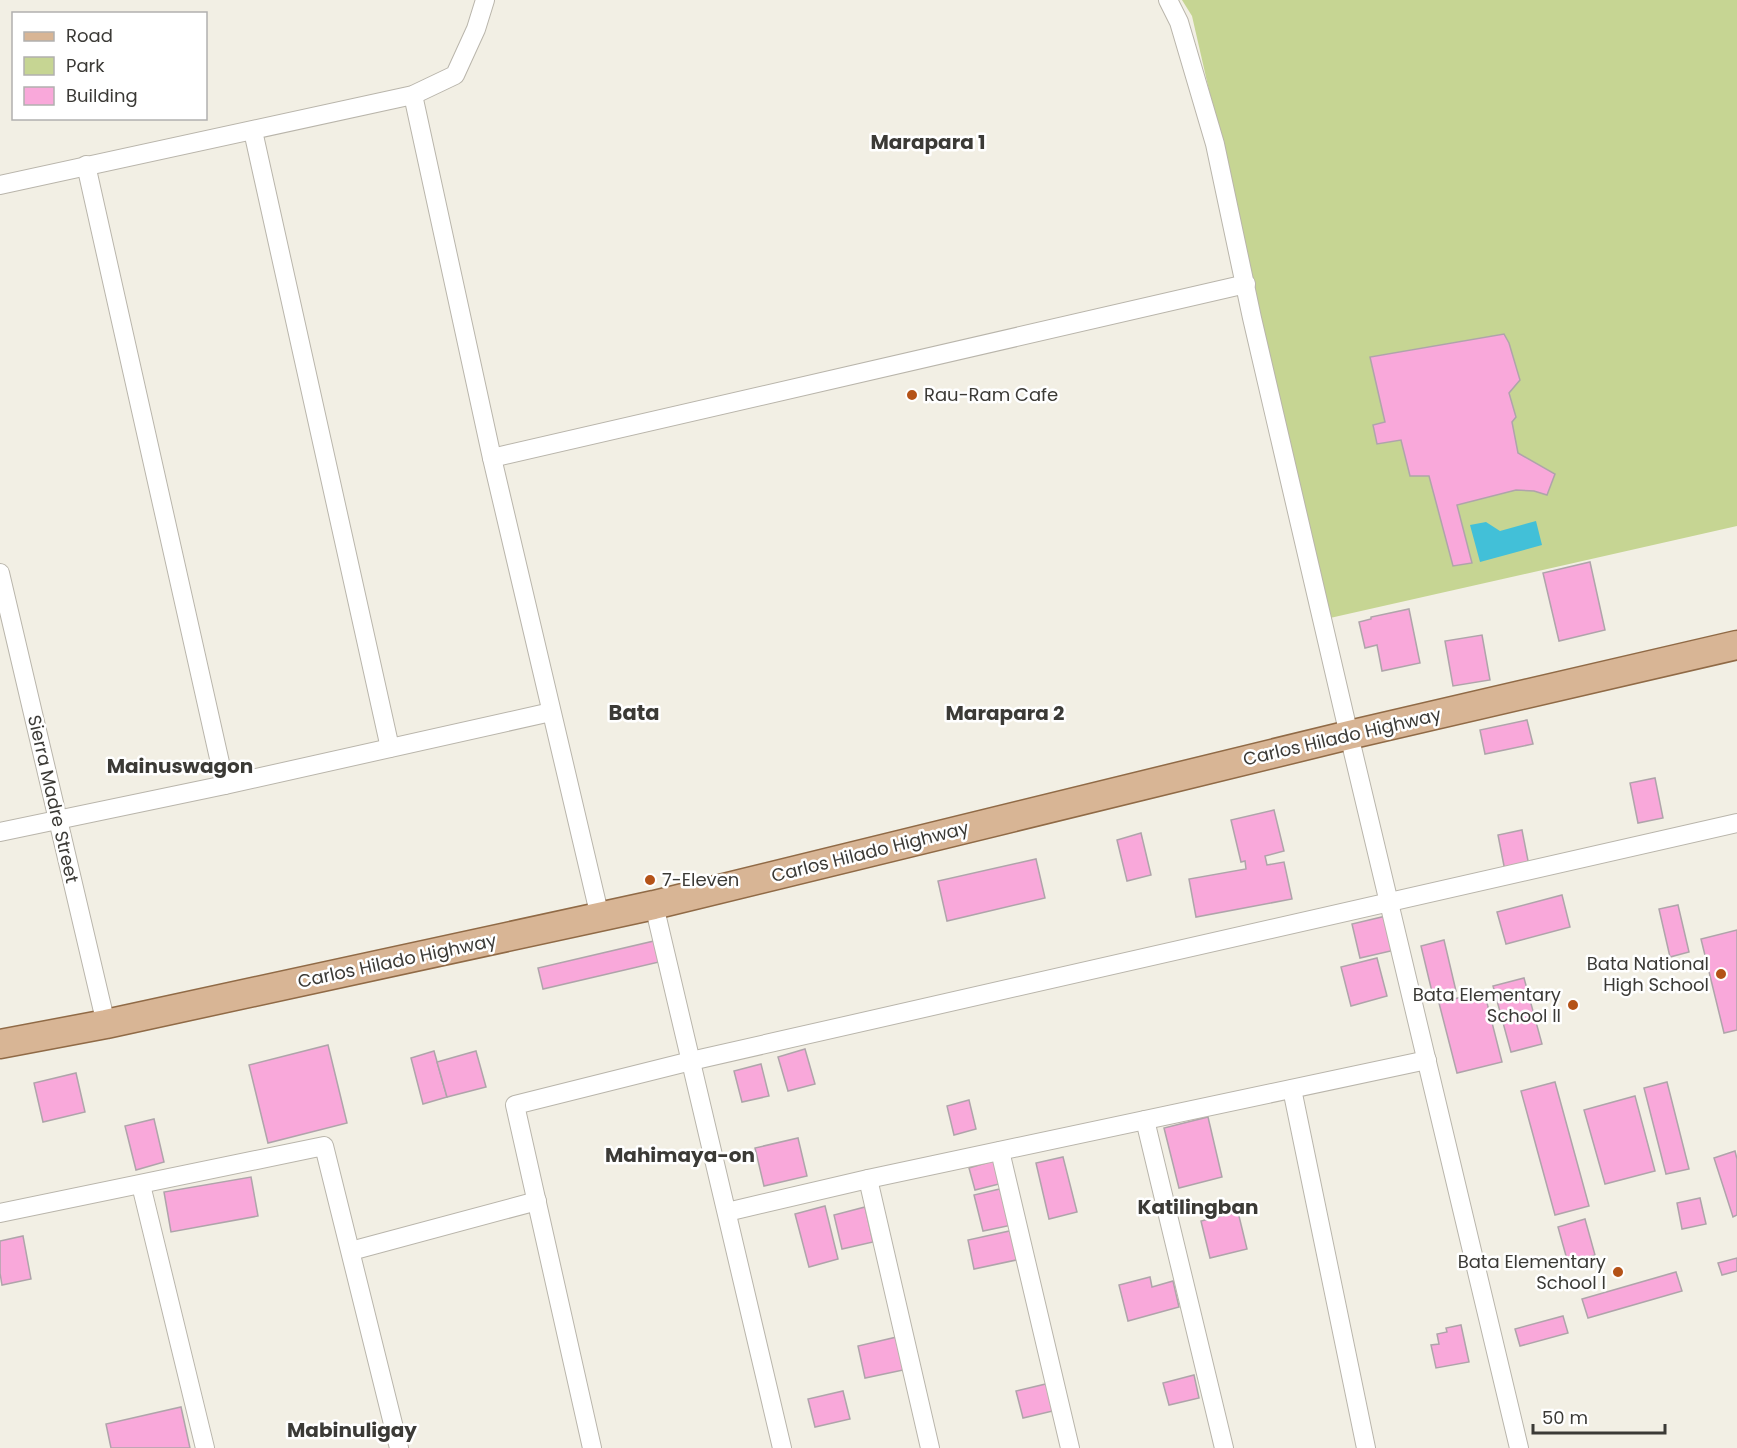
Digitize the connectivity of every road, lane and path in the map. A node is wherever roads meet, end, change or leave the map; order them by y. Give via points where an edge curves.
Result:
1 (485, 0) edge
2 (1167, 0) edge
3 (413, 94) junction
4 (253, 131) junction
5 (86, 165) junction
6 (0, 185) edge
7 (1246, 285) junction
8 (492, 458) junction
9 (0, 573) edge
10 (8, 645) edge
11 (1737, 645) edge
12 (551, 712) junction
13 (1349, 735) junction
14 (390, 748) junction
15 (225, 785) junction
16 (58, 819) junction
17 (1737, 823) edge
18 (0, 832) edge
19 (1390, 903) junction
20 (654, 905) junction
21 (600, 917) junction
22 (106, 1024) junction
23 (0, 1044) edge
24 (1427, 1060) junction
25 (691, 1061) junction
26 (1292, 1089) junction
27 (1145, 1120) junction
28 (1000, 1150) junction
29 (868, 1179) junction
30 (141, 1185) junction
31 (537, 1201) junction
32 (727, 1212) junction
33 (0, 1213) edge
34 (351, 1251) junction
35 (205, 1448) edge
36 (399, 1448) edge
37 (592, 1448) edge
38 (782, 1448) edge
39 (930, 1448) edge
40 (1070, 1448) edge
41 (1224, 1448) edge
42 (1366, 1448) edge
43 (1520, 1448) edge

1 - 3 street via 455,75
2 - 7 street via 1179,22 1215,144
3 - 4 street
3 - 8 street
4 - 5 street
4 - 14 street
5 - 6 street
5 - 15 street
7 - 8 street
7 - 13 street
8 - 12 street
9 - 10 street, Sierra Madre Street
10 - 16 street, Sierra Madre Street
11 - 13 main road, Carlos Hilado Highway
12 - 14 street
12 - 21 street
13 - 19 street
13 - 20 main road, Carlos Hilado Highway
14 - 15 street
15 - 16 street
16 - 18 street
16 - 22 street, Sierra Madre Street
17 - 19 street
19 - 24 street
19 - 25 street
20 - 21 main road, Carlos Hilado Highway
20 - 25 street
21 - 22 main road, Carlos Hilado Highway
22 - 23 main road, Carlos Hilado Highway
24 - 26 street
24 - 43 street
25 - 31 street via 515,1105
25 - 32 street
26 - 27 street
26 - 42 street
27 - 28 street
27 - 41 street
28 - 29 street
28 - 40 street
29 - 32 street
29 - 39 street
30 - 33 street
30 - 34 street via 324,1146
30 - 35 street
31 - 34 street
31 - 37 street
32 - 38 street
34 - 36 street

